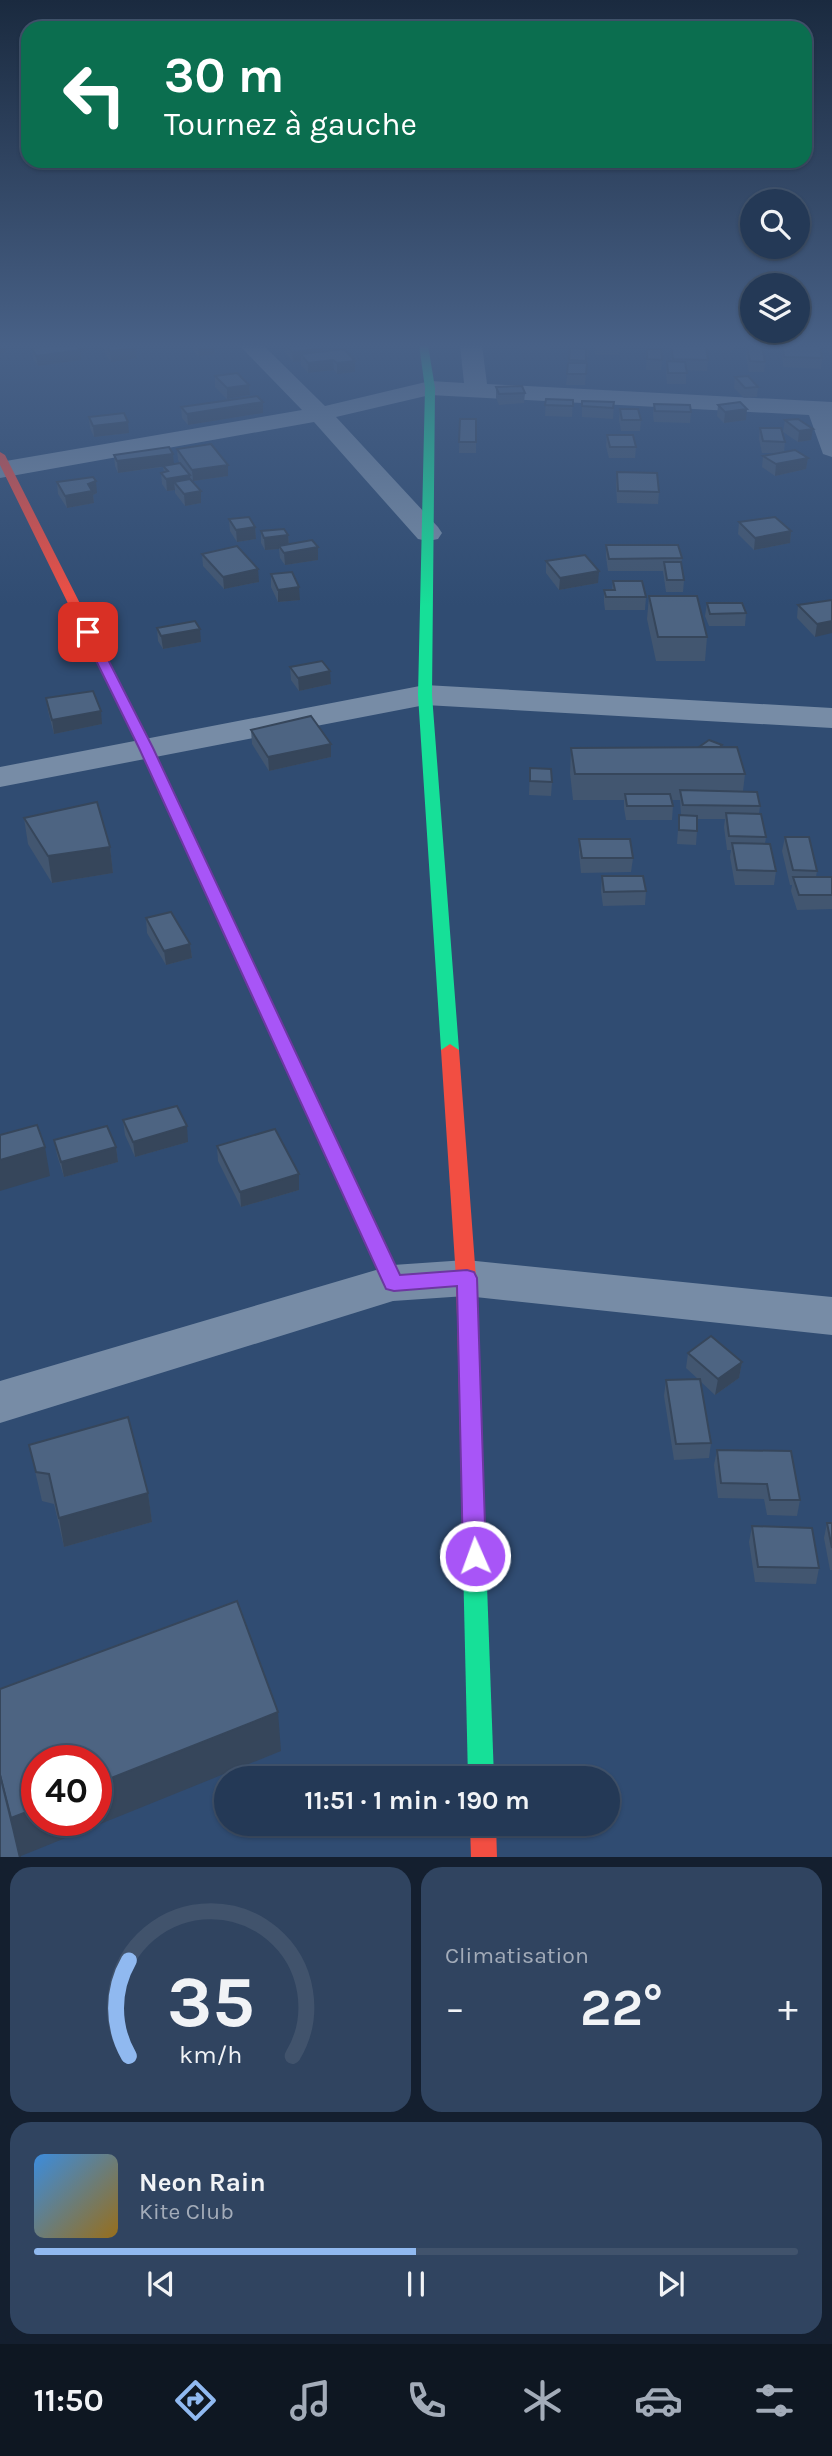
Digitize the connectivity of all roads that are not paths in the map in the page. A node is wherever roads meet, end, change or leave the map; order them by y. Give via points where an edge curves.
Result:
1 (210, 432) edge
2 (336, 432) edge
3 (429, 432) edge
4 (829, 432) edge
5 (832, 449) edge
6 (2, 465) edge
7 (428, 533) junction
8 (425, 695) junction
9 (832, 718) edge
10 (146, 748) junction
11 (0, 777) edge
12 (467, 1278) junction
13 (394, 1283) junction
14 (832, 1316) edge
15 (0, 1402) edge
16 (481, 1766) edge
17 (483, 1836) edge
18 (484, 1857) edge

1 - 6 street
2 - 7 street
3 - 7 street
4 - 5 street
6 - 10 street
7 - 8 street
8 - 9 street
8 - 10 street
8 - 12 street
10 - 11 street
10 - 13 street
12 - 13 street
12 - 14 street
12 - 16 street
13 - 15 street
17 - 18 street

